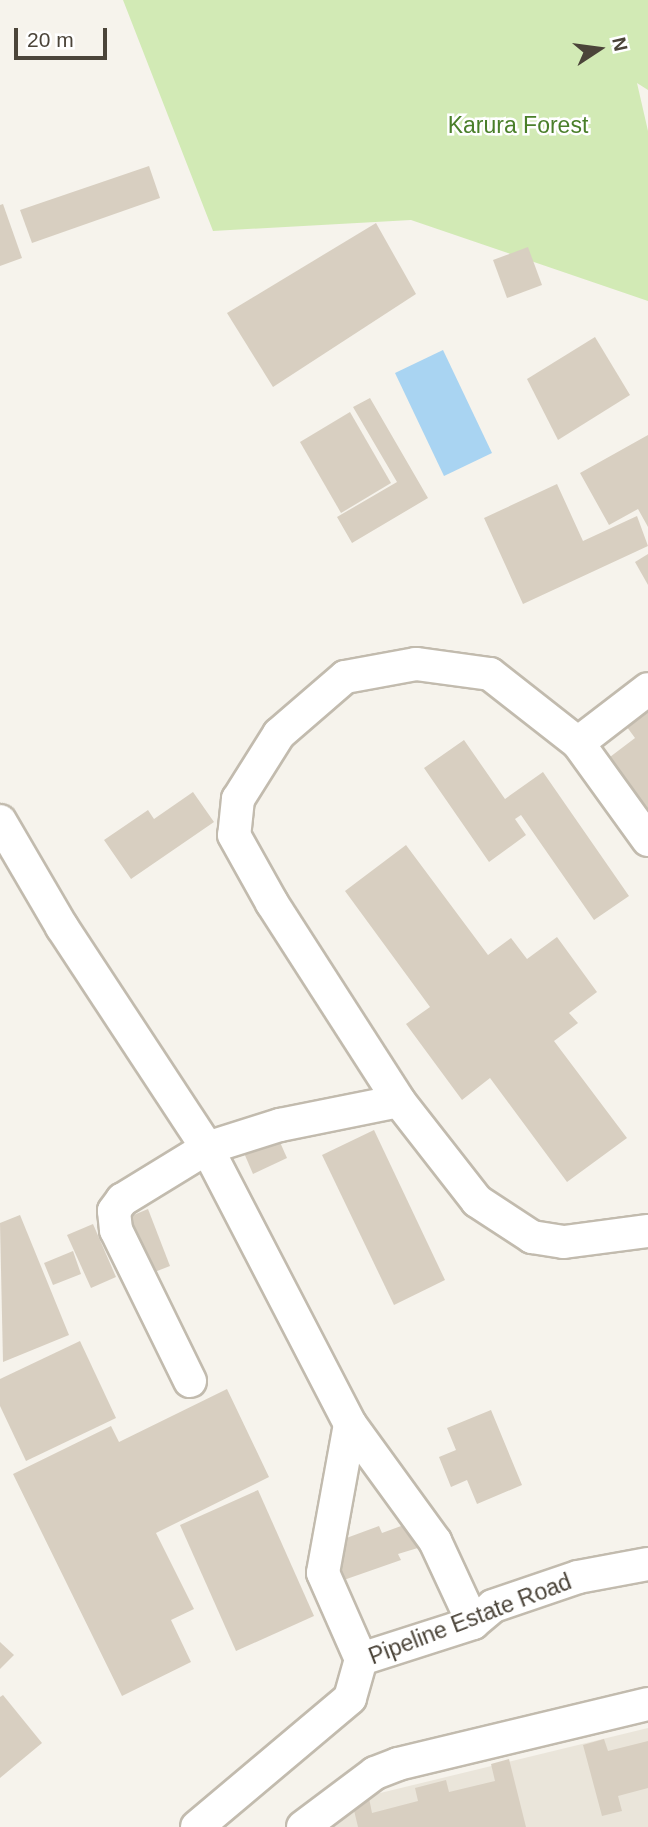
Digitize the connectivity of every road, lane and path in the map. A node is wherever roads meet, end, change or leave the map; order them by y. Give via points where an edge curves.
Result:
1 (648, 689) edge
2 (578, 743) junction
3 (0, 821) edge
4 (648, 840) edge
5 (399, 1101) junction
6 (208, 1148) junction
7 (648, 1231) edge
8 (190, 1381) dead end
9 (350, 1424) junction
10 (648, 1564) edge
11 (473, 1623) junction
12 (360, 1659) junction
13 (648, 1704) edge
14 (197, 1827) edge
15 (303, 1827) edge

1 - 2 street
2 - 4 street
2 - 5 street via 490,674 416,664 345,677 279,734 238,799 234,835 272,903
3 - 6 street via 62,927
5 - 6 street via 280,1125
5 - 7 street via 477,1201 502,1222 532,1237 565,1242
6 - 8 street via 122,1200 114,1212 116,1230
6 - 9 street
9 - 11 street via 435,1541
9 - 12 street via 323,1573
10 - 11 street, Pipeline Estate Road via 555,1585 493,1606
11 - 12 street, Pipeline Estate Road
12 - 14 street, Pipeline Estate Road via 350,1698
13 - 15 street via 398,1764 375,1773

